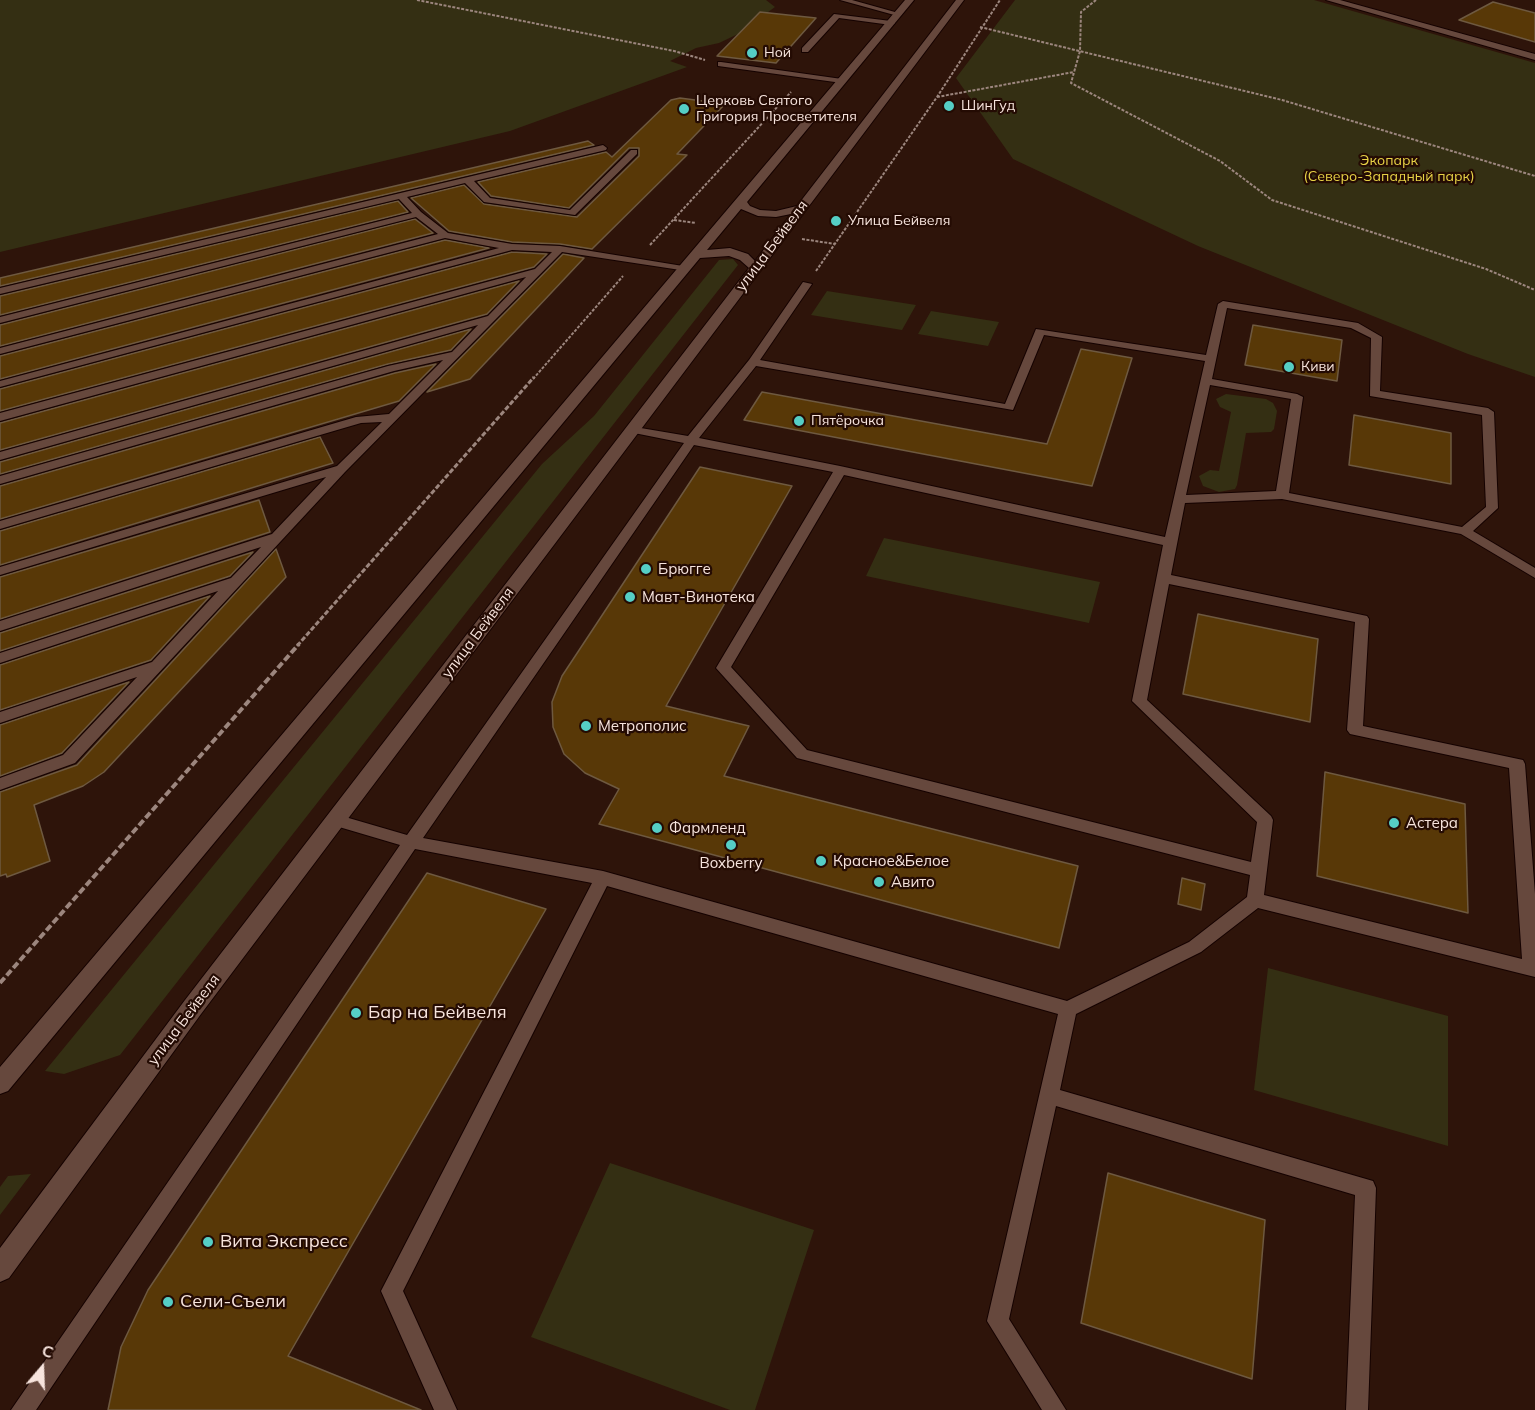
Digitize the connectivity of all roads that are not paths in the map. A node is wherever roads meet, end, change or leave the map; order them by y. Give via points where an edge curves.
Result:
1 (844, 0) edge
2 (910, 0) edge
3 (960, 0) edge
4 (1330, 0) edge
5 (894, 18) junction
6 (805, 50) dead end
7 (1535, 57) edge
8 (720, 64) road end
9 (842, 81) junction
10 (603, 148) dead end
11 (634, 152) dead end
12 (467, 180) junction
13 (401, 196) junction
14 (741, 201) junction
15 (800, 210) junction
16 (418, 214) junction
17 (445, 235) junction
18 (512, 247) junction
19 (560, 249) junction
20 (695, 255) junction
21 (756, 268) junction
22 (683, 269) junction
23 (540, 270) junction
24 (807, 284) road end
25 (0, 291) edge
26 (492, 318) junction
27 (0, 320) edge
28 (0, 351) edge
29 (456, 354) junction
30 (1211, 359) junction
31 (753, 362) junction
32 (1206, 381) junction
33 (0, 384) edge
34 (0, 417) edge
35 (393, 417) junction
36 (633, 429) junction
37 (691, 441) junction
38 (0, 456) edge
39 (341, 469) junction
40 (840, 470) junction
41 (0, 480) edge
42 (1282, 495) junction
43 (1179, 499) junction
44 (0, 525) edge
45 (1465, 531) junction
46 (276, 538) junction
47 (1172, 543) junction
48 (0, 571) edge
49 (1535, 574) edge
50 (1163, 579) junction
51 (236, 581) junction
52 (0, 626) edge
53 (0, 658) edge
54 (157, 665) junction
55 (0, 718) edge
56 (0, 784) edge
57 (335, 820) junction
58 (411, 842) junction
59 (1259, 871) junction
60 (603, 878) junction
61 (1255, 900) junction
62 (1534, 970) edge
63 (1068, 1009) junction
64 (2, 1077) edge
65 (1047, 1095) junction
66 (0, 1269) edge
67 (22, 1410) edge
68 (446, 1410) edge
69 (1055, 1410) edge
70 (1358, 1410) edge

1 - 5 lane
2 - 5 main road
3 - 15 main road, улица Бейвеля
4 - 7 main road
5 - 6 lane via 837,16
5 - 9 main road
8 - 9 lane
9 - 14 main road
10 - 12 lane
11 - 12 lane via 572,213 487,200
12 - 13 lane
13 - 16 lane
13 - 25 lane
14 - 15 main road via 758,213
14 - 20 main road
15 - 21 main road, улица Бейвеля
16 - 17 lane
16 - 27 lane
17 - 18 lane
17 - 28 lane
18 - 19 lane
18 - 33 lane
19 - 22 lane
19 - 23 lane
20 - 21 main road via 730,252 744,257
20 - 22 main road
21 - 36 main road, улица Бейвеля
22 - 64 main road
23 - 26 lane
23 - 34 lane
24 - 31 lane
26 - 29 lane
26 - 38 lane
29 - 35 lane
29 - 41 lane via 392,368
30 - 31 lane via 1040,331 1009,408
30 - 32 lane
30 - 45 lane via 1223,304 1354,326 1377,337 1374,394 1488,412 1492,508
31 - 37 lane
32 - 42 lane via 1297,397
32 - 43 lane
35 - 39 lane
35 - 44 lane via 360,420
36 - 37 lane
36 - 57 main road, улица Бейвеля
37 - 40 lane
37 - 58 lane
39 - 46 lane
39 - 48 lane
40 - 47 lane
40 - 59 lane via 723,668 802,754
42 - 43 lane
42 - 45 lane
43 - 47 lane
45 - 49 lane
46 - 51 lane
46 - 52 lane
47 - 50 lane
50 - 59 lane via 1139,700 1265,820
50 - 62 lane via 1362,619 1355,730 1517,764
51 - 53 lane
51 - 54 lane
54 - 55 lane
54 - 56 lane via 69,759
57 - 58 lane
57 - 66 main road, улица Бейвеля
58 - 60 lane
58 - 67 lane
59 - 61 lane
60 - 63 lane
60 - 68 lane via 392,1291
61 - 62 lane
61 - 63 lane via 1195,947
63 - 65 lane
65 - 69 lane via 998,1321
65 - 70 lane via 1366,1188

